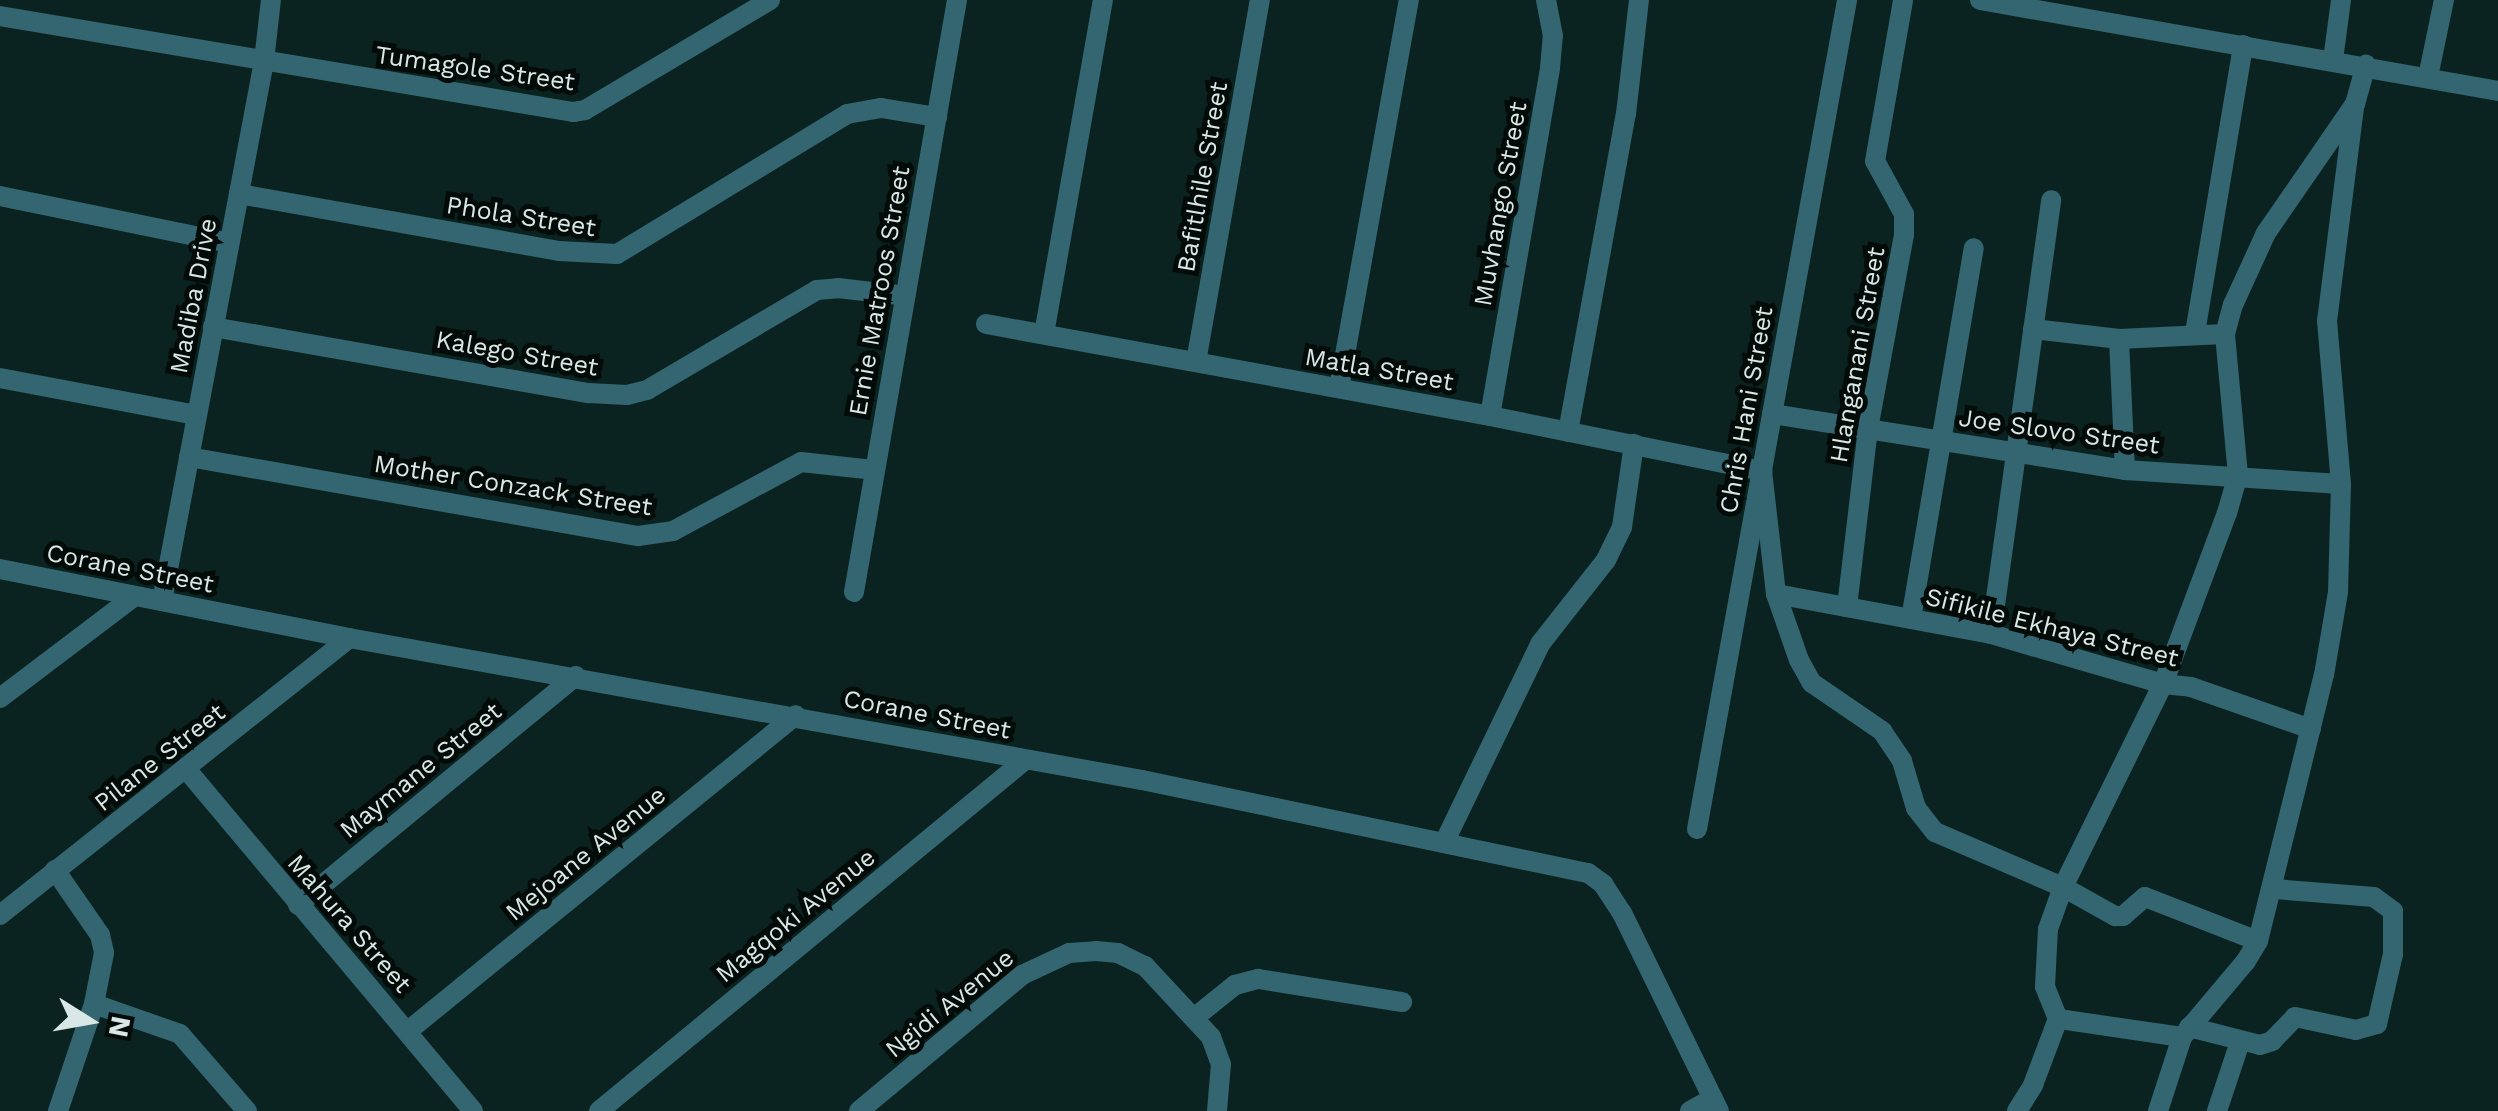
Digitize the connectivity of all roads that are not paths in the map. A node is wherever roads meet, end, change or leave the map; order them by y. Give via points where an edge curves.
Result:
1 (272, 0) edge
2 (770, 0) edge
3 (957, 0) edge
4 (1103, 0) edge
5 (1260, 0) edge
6 (1409, 0) edge
7 (1546, 0) edge
8 (1639, 0) edge
9 (1847, 0) edge
10 (1902, 0) edge
11 (1980, 0) edge
12 (2342, 0) edge
13 (2444, 0) edge
14 (2102, 11) edge
15 (0, 16) edge
16 (2243, 45) junction
17 (2333, 60) junction
18 (264, 61) junction
19 (2366, 65) junction
20 (2428, 77) junction
21 (2498, 90) edge
22 (2354, 104) junction
23 (937, 117) junction
24 (239, 194) junction
25 (0, 196) edge
26 (2051, 200) dead end
27 (229, 243) junction
28 (1974, 248) dead end
29 (906, 296) junction
30 (986, 324) dead end
31 (213, 326) junction
32 (2033, 329) junction
33 (1044, 334) junction
34 (2195, 334) junction
35 (2225, 334) junction
36 (2119, 339) junction
37 (1196, 362) junction
38 (0, 378) edge
39 (1339, 388) junction
40 (196, 414) junction
41 (1772, 414) junction
42 (1490, 416) junction
43 (1868, 429) junction
44 (1568, 432) junction
45 (1940, 440) junction
46 (1634, 444) junction
47 (2017, 452) junction
48 (189, 457) junction
49 (873, 470) junction
50 (2125, 470) junction
51 (1762, 471) junction
52 (2238, 475) junction
53 (2341, 484) junction
54 (0, 568) edge
55 (854, 592) dead end
56 (1776, 594) junction
57 (135, 596) junction
58 (162, 600) junction
59 (1848, 608) junction
60 (1910, 619) junction
61 (1991, 634) junction
62 (350, 638) junction
63 (576, 676) junction
64 (2162, 684) junction
65 (0, 698) edge
66 (796, 715) junction
67 (2311, 728) junction
68 (1025, 760) junction
69 (187, 770) junction
70 (1696, 829) dead end
71 (1444, 843) junction
72 (55, 870) junction
73 (2063, 887) junction
74 (2274, 889) junction
75 (298, 905) junction
76 (0, 915) edge
77 (2258, 941) junction
78 (1402, 1002) dead end
79 (94, 1004) junction
80 (1195, 1016) junction
81 (2058, 1020) junction
82 (408, 1031) junction
83 (2186, 1032) junction
84 (2240, 1042) junction
85 (1716, 1104) edge
86 (58, 1111) edge
87 (247, 1111) edge
88 (473, 1111) edge
89 (599, 1111) edge
90 (860, 1111) edge
91 (1217, 1111) edge
92 (1690, 1111) edge
93 (2017, 1111) edge
94 (2158, 1111) edge
95 (2217, 1111) edge

1 - 18 street, Madiba Drive
2 - 18 street, Tumagole Street via 573,112
3 - 23 street, Ernie Matroos Street
4 - 33 street
5 - 37 street, Bafitlhile Street
6 - 39 street
7 - 42 street, Muvhango Street via 1550,68
8 - 44 street via 1626,114
9 - 41 street, Chris Hani Street
10 - 43 street, Hlanganani Street via 1875,161 1904,214 1904,235
11 - 14 street
12 - 17 street
13 - 20 street
14 - 16 street
15 - 18 street, Tumagole Street
16 - 17 street
16 - 34 street
17 - 19 street
18 - 24 street, Madiba Drive
19 - 20 street
19 - 22 street
20 - 21 street
22 - 35 street via 2266,233
22 - 53 street via 2328,321
23 - 24 street, Phola Street via 881,108 847,114 617,254 558,251
23 - 29 street, Ernie Matroos Street
24 - 27 street, Madiba Drive
25 - 27 street
26 - 32 street
27 - 31 street, Madiba Drive
28 - 45 street
29 - 31 street, Kalego Street via 817,290 647,390 627,395
29 - 49 street, Ernie Matroos Street
30 - 33 street, Matla Street
31 - 40 street, Madiba Drive
32 - 36 street
32 - 47 street
33 - 37 street, Matla Street
34 - 35 street
34 - 36 street
35 - 52 street
36 - 50 street
37 - 39 street, Matla Street
38 - 40 street
39 - 42 street, Matla Street
40 - 48 street, Madiba Drive
41 - 43 street, Joe Slovo Street
41 - 51 street, Chris Hani Street
42 - 44 street, Matla Street
43 - 45 street, Joe Slovo Street
43 - 59 street, Hlanganani Street
44 - 46 street, Matla Street
45 - 47 street, Joe Slovo Street
45 - 60 street
46 - 51 street, Matla Street
46 - 71 street via 1622,527 1606,560 1540,644
47 - 50 street, Joe Slovo Street
47 - 61 street
48 - 49 street, Mother Conzack Street via 638,536 672,532 801,462
48 - 58 street, Madiba Drive
49 - 55 street, Ernie Matroos Street
50 - 52 street, Joe Slovo Street
51 - 56 street
51 - 70 street, Chris Hani Street
52 - 53 street, Joe Slovo Street
52 - 64 street
53 - 67 street via 2338,592
54 - 57 street, Corane Street
56 - 59 street, Sifikile Ekhaya Street
56 - 73 street via 1812,683 1882,731 1902,761 1916,808 1935,832
57 - 58 street, Corane Street
57 - 65 street
58 - 62 street, Corane Street
59 - 60 street, Sifikile Ekhaya Street
60 - 61 street, Sifikile Ekhaya Street
61 - 64 street, Sifikile Ekhaya Street
62 - 63 street, Corane Street
62 - 69 street, Pilane Street
63 - 66 street, Corane Street
63 - 75 street, Maymane Street
64 - 67 street, Sifikile Ekhaya Street via 2191,687
64 - 73 street
66 - 68 street, Corane Street
66 - 82 street, Mejoane Avenue
67 - 74 street
68 - 71 street, Corane Street
68 - 89 street, Magqoki Avenue
69 - 72 street, Pilane Street
69 - 75 street, Mahura Street
71 - 85 street, Corane Street via 1588,873 1603,884
72 - 76 street, Pilane Street
72 - 79 street via 100,935 104,953
73 - 77 street via 2114,916 2146,897
73 - 81 street via 2048,929 2045,967
74 - 77 street
74 - 84 street via 2338,891 2386,902 2396,924 2378,1024 2356,1030 2296,1017 2266,1044
75 - 82 street, Mahura Street
77 - 83 street
78 - 80 street via 1258,978 1236,985
79 - 86 street
79 - 87 street via 180,1034
80 - 90 street, Ngidi Avenue via 1145,966 1118,954 1069,953 1022,975
80 - 91 street, Ngidi Avenue via 1221,1064
81 - 83 street
81 - 93 street
82 - 88 street, Mahura Street
83 - 84 street
83 - 94 street
84 - 95 street
85 - 92 street

